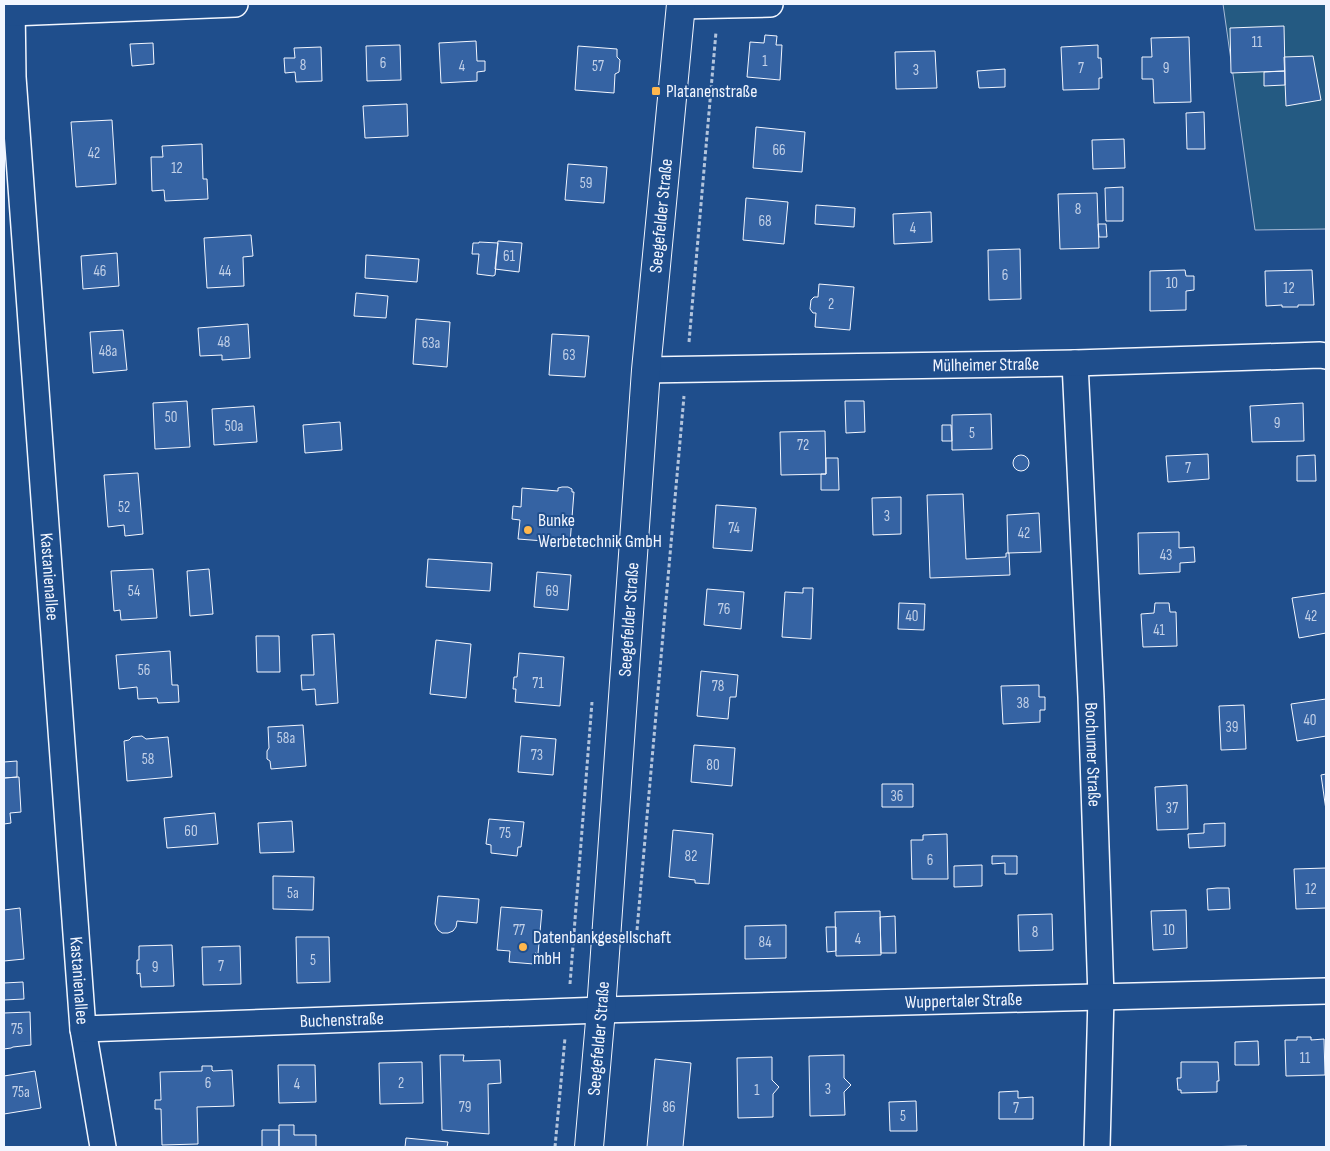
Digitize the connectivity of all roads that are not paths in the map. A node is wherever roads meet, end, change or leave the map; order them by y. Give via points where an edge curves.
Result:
1 (235, 4) edge
2 (770, 4) edge
3 (681, 5) edge
4 (12, 8) edge
5 (1326, 356) edge
6 (1075, 363) junction
7 (646, 370) junction
8 (1326, 991) edge
9 (1101, 997) junction
10 (601, 1010) junction
11 (83, 1029) junction
12 (103, 1147) edge
13 (588, 1147) edge
14 (1097, 1147) edge

1 - 4 street
2 - 3 street
3 - 7 street, Seegefelder Straße
4 - 11 street, Kastanienallee via 13,87
5 - 6 street, Mülheimer Straße
6 - 7 street, Mülheimer Straße
6 - 9 street, Bochumer Straße
7 - 10 street, Seegefelder Straße
8 - 9 street, Wuppertaler Straße
9 - 10 street, Wuppertaler Straße
9 - 14 street, Bochumer Straße
10 - 11 street, Buchenstraße
10 - 13 street, Seegefelder Straße
11 - 12 street, Kastanienallee

